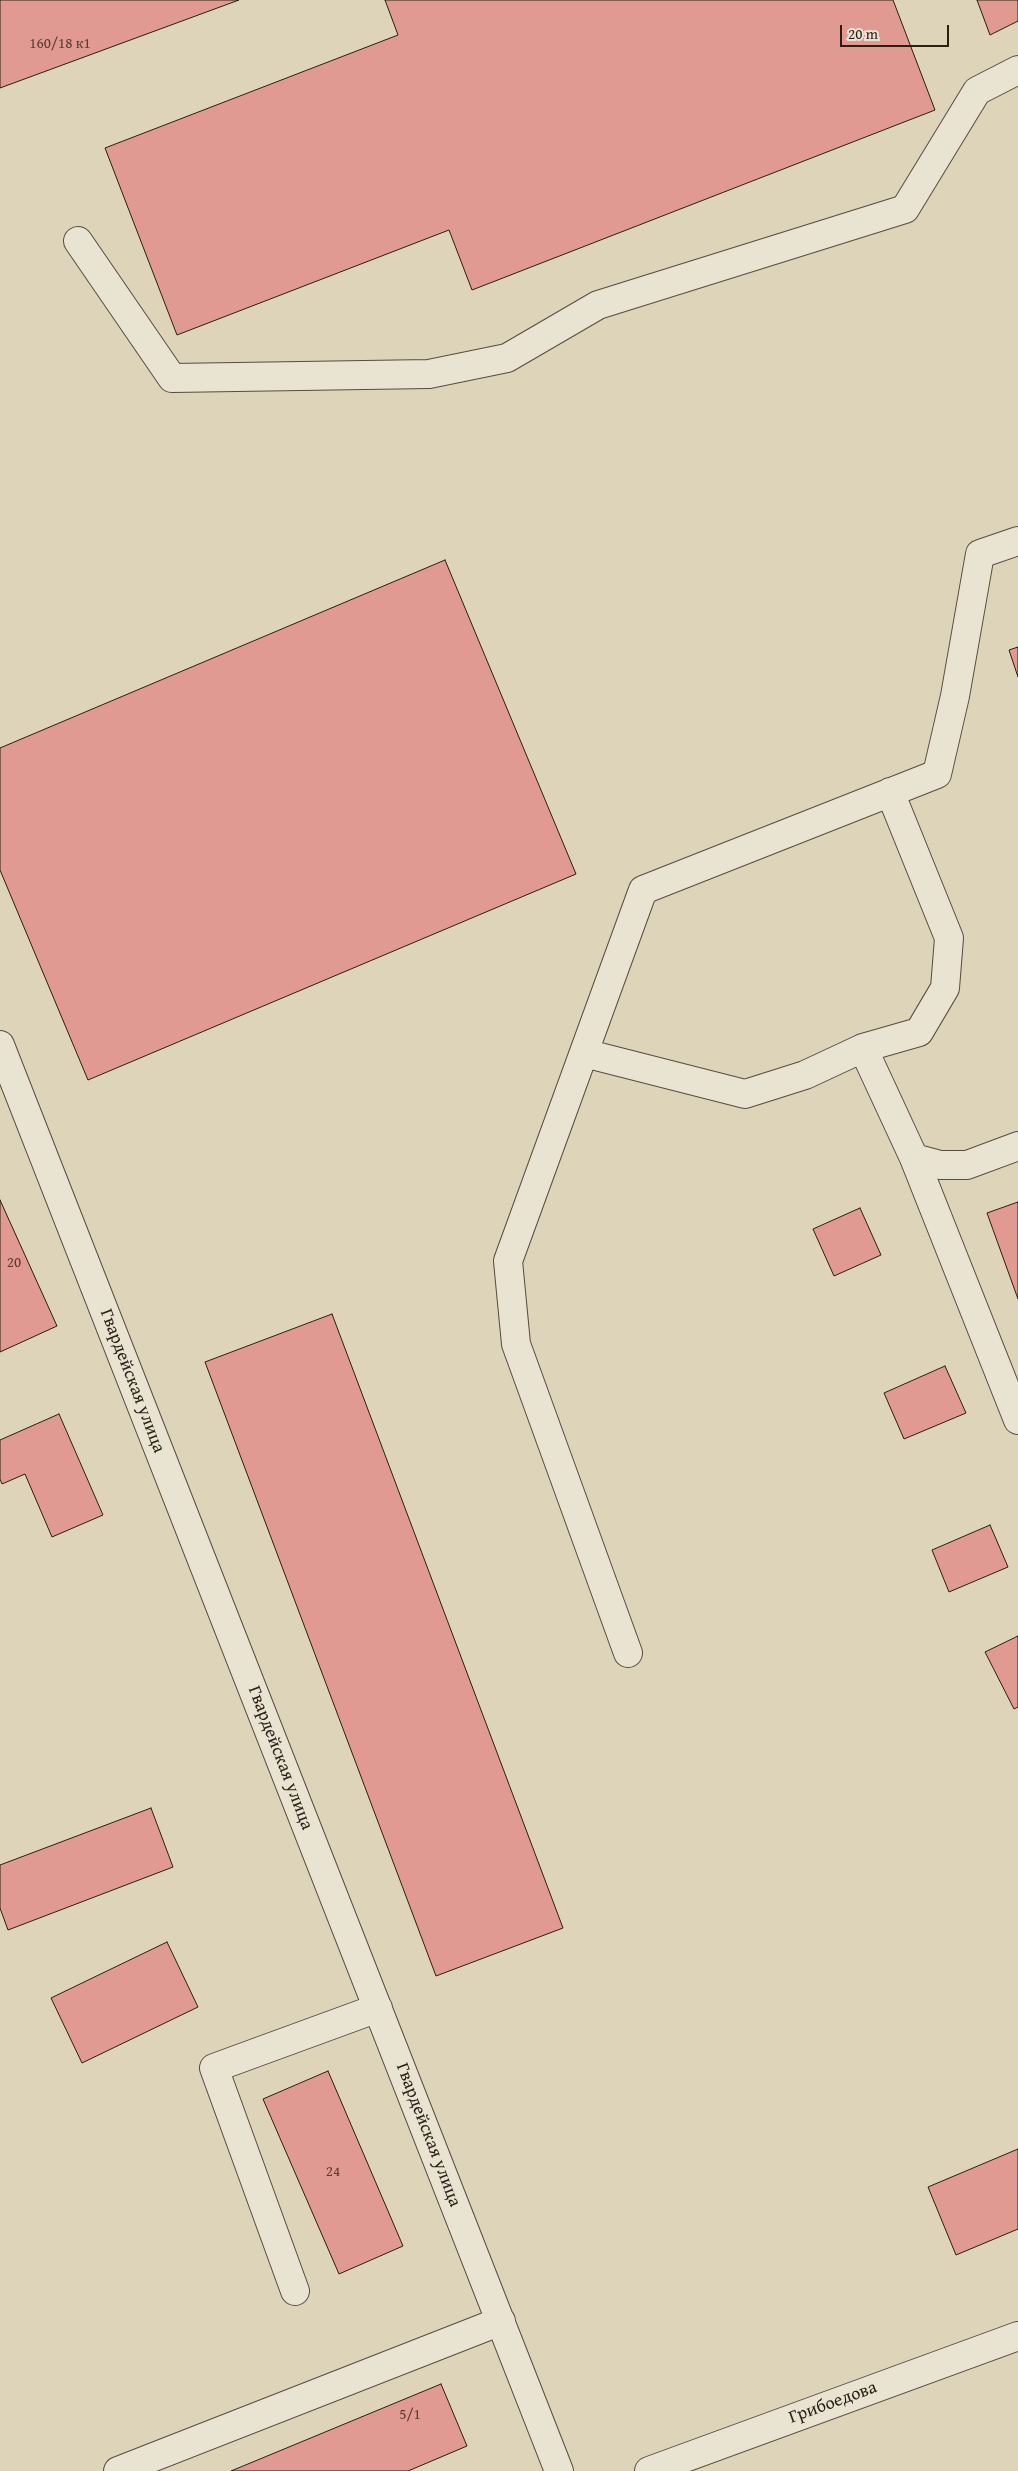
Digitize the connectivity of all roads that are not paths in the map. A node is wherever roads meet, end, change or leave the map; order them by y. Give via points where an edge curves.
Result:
1 (1018, 70) edge
2 (78, 241) dead end
3 (1018, 541) edge
4 (890, 792) junction
5 (0, 1045) edge
6 (863, 1048) junction
7 (584, 1053) junction
8 (1018, 1146) edge
9 (914, 1158) junction
10 (1018, 1420) edge
11 (628, 1653) dead end
12 (378, 2008) junction
13 (295, 2291) dead end
14 (501, 2321) junction
15 (1018, 2336) edge
16 (118, 2471) edge
17 (559, 2471) edge
18 (649, 2471) edge

1 - 2 street via 977,91 905,208 598,305 507,358 429,374 172,378
3 - 4 street via 980,554 955,696 937,774
4 - 6 street via 949,938 945,988 918,1032
4 - 7 street via 643,890
5 - 12 street, Гвардейская улица
6 - 7 street via 805,1075 745,1094
6 - 9 street
7 - 11 street via 508,1261 516,1344
8 - 9 street via 967,1165 940,1165
9 - 10 street
12 - 13 street via 214,2068
12 - 14 street, Гвардейская улица
14 - 16 street
14 - 17 street, Гвардейская улица
15 - 18 street, Грибоедова

